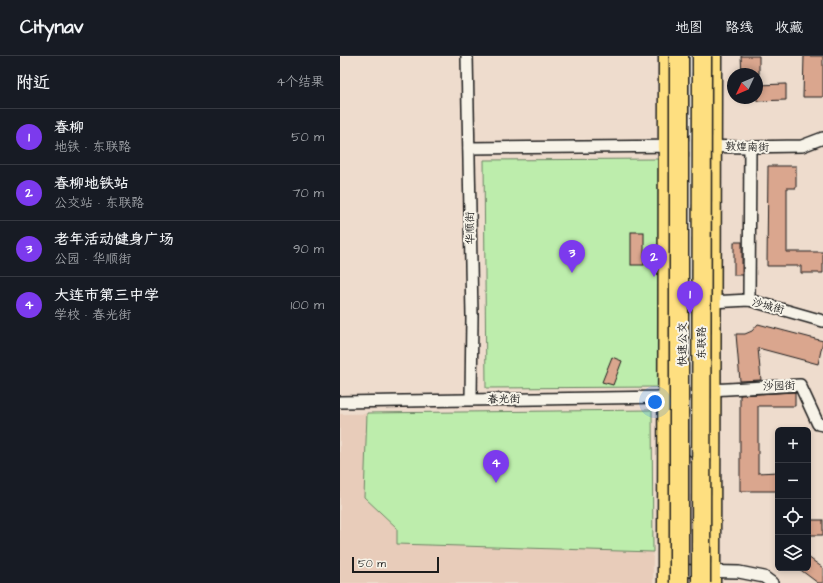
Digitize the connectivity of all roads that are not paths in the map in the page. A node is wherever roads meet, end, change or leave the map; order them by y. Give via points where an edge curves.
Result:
1 (467, 56) edge
2 (668, 56) edge
3 (679, 56) edge
4 (688, 56) edge
5 (692, 56) edge
6 (702, 56) edge
7 (712, 56) edge
8 (823, 138) edge
9 (668, 146) junction
10 (690, 146) junction
11 (712, 146) junction
12 (750, 147) junction
13 (469, 148) junction
14 (749, 300) junction
15 (711, 302) junction
16 (823, 321) edge
17 (710, 390) junction
18 (668, 397) junction
19 (471, 400) junction
20 (340, 402) edge
21 (823, 425) edge
22 (690, 461) dead end
23 (694, 574) edge
24 (667, 576) edge
25 (772, 583) edge

1 - 13 street, 华顺街
2 - 9 main road
3 - 23 main road, 东联路, bridge
4 - 10 lane, 快速公交
5 - 10 lane, 快速公交
6 - 23 main road, 东联路, bridge
7 - 11 main road
8 - 12 street, 敦煌南街 via 802,146
9 - 10 street, 敦煌南街
9 - 13 street, 敦煌南街
9 - 18 main road
10 - 11 street, 敦煌南街
10 - 22 lane, 快速公交
11 - 12 street, 敦煌南街
11 - 15 main road
12 - 14 street
13 - 19 street, 华顺街
14 - 15 street, 沙城街
14 - 16 street, 沙城街
15 - 17 main road
17 - 21 street, 沙园街 via 800,385 818,424
17 - 23 main road
18 - 19 street, 春光街
18 - 24 main road
19 - 20 street, 春光街
23 - 24 street
23 - 25 street via 739,572 764,577

